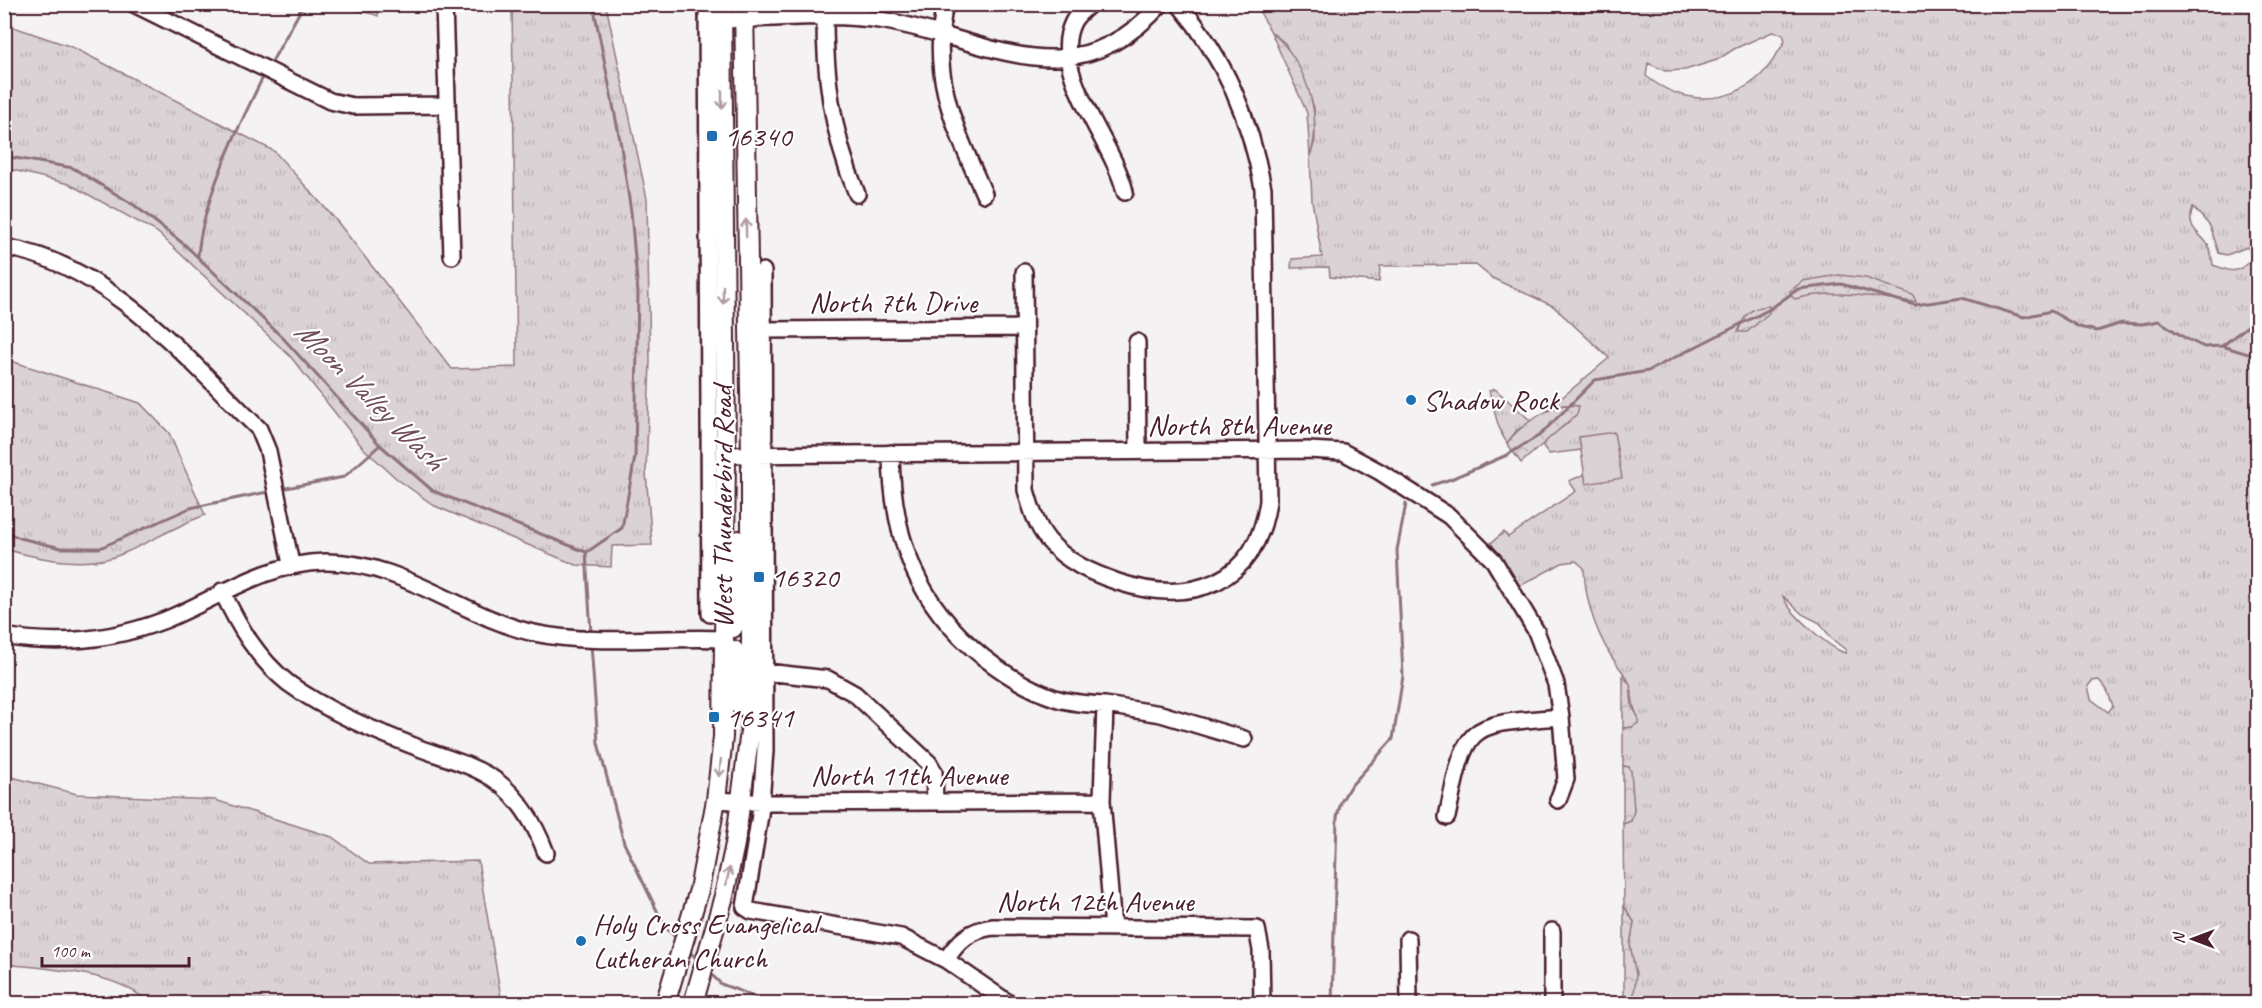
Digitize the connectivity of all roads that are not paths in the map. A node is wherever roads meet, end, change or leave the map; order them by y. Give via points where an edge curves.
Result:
1 (134, 4) edge
2 (444, 4) edge
3 (707, 4) edge
4 (945, 4) edge
5 (1161, 4) edge
6 (1179, 4) edge
7 (1089, 5) edge
8 (825, 11) edge
9 (722, 12) edge
10 (744, 12) edge
11 (941, 36) junction
12 (1068, 57) junction
13 (714, 71) junction
14 (744, 71) junction
15 (446, 105) junction
16 (1125, 192) dead end
17 (857, 194) dead end
18 (984, 194) dead end
19 (4, 247) edge
20 (453, 256) dead end
21 (763, 272) dead end
22 (1024, 272) dead end
23 (1024, 328) junction
24 (763, 330) junction
25 (1137, 342) dead end
26 (1269, 450) junction
27 (1138, 451) junction
28 (1025, 452) junction
29 (891, 453) junction
30 (757, 454) junction
31 (726, 455) junction
32 (717, 560) junction
33 (291, 564) junction
34 (222, 591) junction
35 (710, 614) dead end
36 (4, 636) edge
37 (725, 639) junction
38 (766, 672) junction
39 (1105, 705) junction
40 (1561, 717) junction
41 (1244, 738) dead end
42 (748, 758) junction
43 (716, 800) junction
44 (1558, 800) dead end
45 (1102, 801) junction
46 (935, 802) junction
47 (743, 803) junction
48 (761, 803) junction
49 (1447, 817) dead end
50 (546, 853) dead end
51 (1113, 928) junction
52 (1552, 931) dead end
53 (1408, 939) dead end
54 (946, 960) junction
55 (665, 1004) edge
56 (693, 1004) edge
57 (1010, 1004) edge
58 (1262, 1004) edge
59 (1408, 1004) edge
60 (1552, 1004) edge

1 - 15 street via 330,102 353,106
2 - 15 street
3 - 13 street, West Thunderbird Road
4 - 11 street
5 - 12 street via 1140,25 1115,40
6 - 26 street via 1225,68 1256,150 1265,216
7 - 12 street via 1072,24
8 - 10 street
8 - 11 street
8 - 17 street via 830,105
9 - 10 street
9 - 13 main road, West Thunderbird Road
10 - 14 main road, West Thunderbird Road
11 - 12 street via 1020,57
11 - 18 street via 941,69 949,113
12 - 16 street via 1074,85 1120,171
13 - 14 main road
13 -> 31 main road, West Thunderbird Road
13 - 32 street, West Thunderbird Road
30 -> 14 main road, West Thunderbird Road
15 - 20 street
19 - 33 street via 57,262 113,293 259,429 268,451
21 - 24 street, West Thunderbird Road
22 - 23 street
23 - 24 street, North 7th Drive
23 - 28 street
24 - 30 street, West Thunderbird Road
25 - 27 street
26 - 27 street, North 8th Avenue
26 - 28 street via 1266,521 1249,557 1217,582 1175,592 1147,590 1093,574 1048,540 1034,516 1026,490
26 - 40 street, North 8th Avenue via 1343,452 1435,507 1473,537 1494,561 1536,631 1556,684
27 - 28 street, North 8th Avenue
28 - 29 street, North 8th Avenue
29 - 30 street, North 8th Avenue
29 - 39 street via 891,492 903,545 929,601 949,625 968,645 1016,681 1057,699
30 - 31 street, North 8th Avenue
30 - 37 main road via 740,471 737,612
30 - 38 street, West Thunderbird Road
30 - 42 main road, West Thunderbird Road
31 - 32 main road, West Thunderbird Road
32 - 35 street, West Thunderbird Road
32 - 37 main road, West Thunderbird Road
33 - 34 street
33 - 37 street via 337,562 385,572 474,612 534,633 583,638
34 - 36 street via 166,619 102,638 68,642
34 - 50 street via 239,627 260,657 288,683 374,729 465,764 498,783 529,816
37 - 42 main road via 735,654 740,721
37 -> 43 main road, West Thunderbird Road via 724,718
38 - 46 street via 828,679 855,694 928,763 934,772
38 - 48 street, West Thunderbird Road
39 - 41 street via 1161,714
39 - 45 street
40 - 44 street, North 8th Avenue via 1566,778
40 - 49 street via 1502,723 1474,733 1460,757
42 - 47 main road, West Thunderbird Road
43 - 47 street, North 11th Avenue
43 - 55 main road, West Thunderbird Road via 699,890
45 - 46 street, North 11th Avenue
45 - 51 street
46 - 48 street, North 11th Avenue
47 - 48 street, North 11th Avenue
56 -> 47 main road, West Thunderbird Road via 724,896
48 - 54 street, West Thunderbird Road via 745,907 901,937
51 - 54 street, North 12th Avenue via 980,929 957,944
51 - 58 street, North 12th Avenue via 1257,929 1262,950
52 - 60 street
53 - 59 street
54 - 57 street

